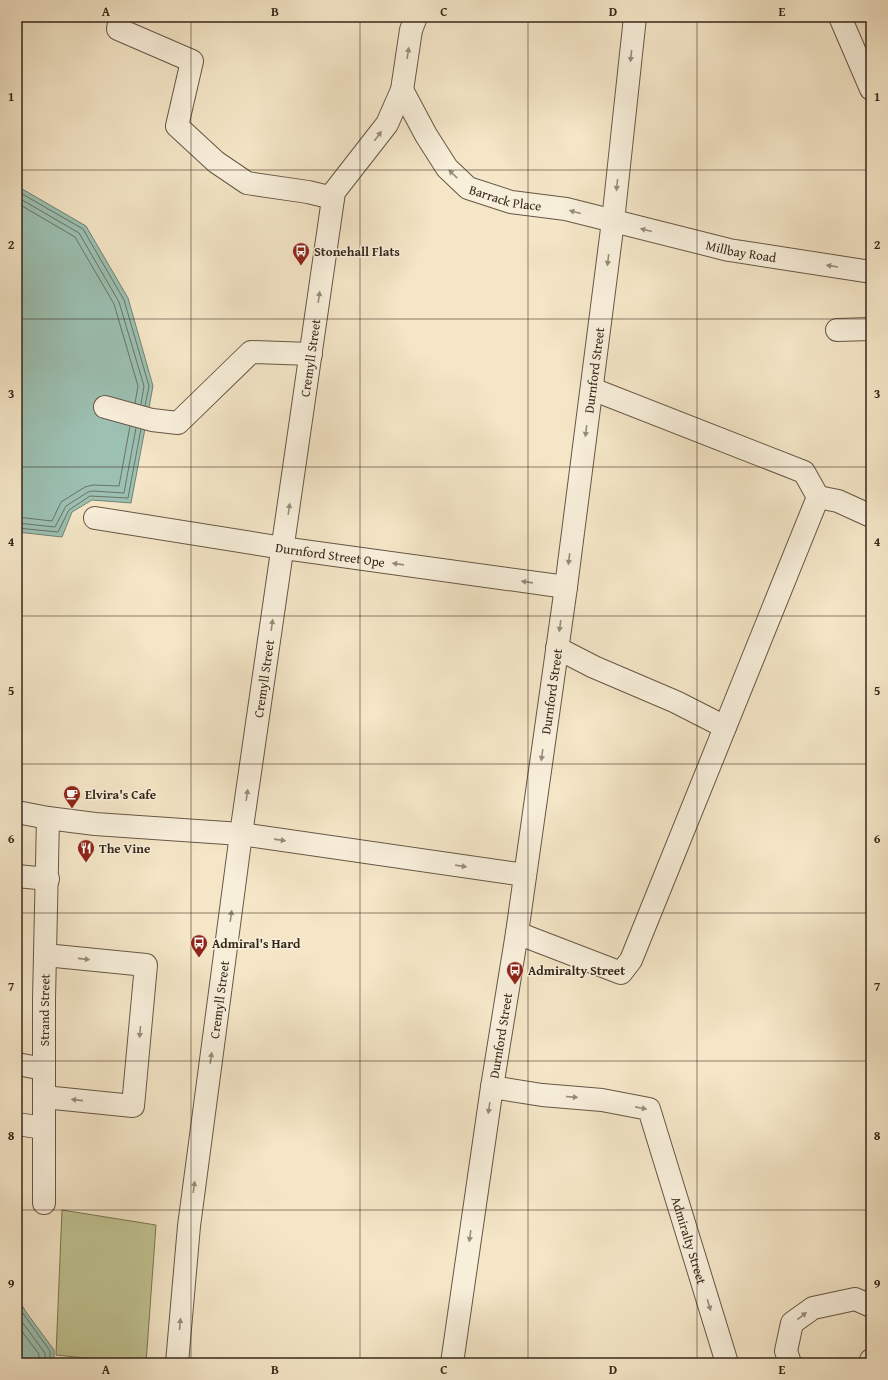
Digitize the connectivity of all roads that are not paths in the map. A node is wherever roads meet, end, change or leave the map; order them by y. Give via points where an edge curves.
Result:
1 (120, 17) edge
2 (416, 17) edge
3 (840, 17) edge
4 (633, 18) edge
5 (871, 89) edge
6 (402, 90) junction
7 (333, 198) junction
8 (613, 221) junction
9 (871, 272) edge
10 (871, 329) edge
11 (837, 330) dead end
12 (311, 354) junction
13 (592, 389) junction
14 (105, 407) dead end
15 (818, 497) junction
16 (871, 516) edge
17 (95, 518) dead end
18 (283, 548) junction
19 (566, 587) junction
20 (557, 648) junction
21 (725, 727) junction
22 (17, 812) edge
23 (48, 818) junction
24 (241, 834) junction
25 (525, 875) junction
26 (17, 876) edge
27 (48, 880) junction
28 (517, 933) junction
29 (45, 955) junction
30 (17, 1064) edge
31 (44, 1069) junction
32 (492, 1086) junction
33 (44, 1097) junction
34 (17, 1124) edge
35 (44, 1128) junction
36 (44, 1203) dead end
37 (871, 1306) edge
38 (177, 1363) edge
39 (452, 1363) edge
40 (727, 1363) edge
41 (790, 1363) edge

1 - 7 street via 118,30 192,60 177,126 216,162 248,184
6 -> 2 street, Cremyll Street via 411,30
3 - 5 street
4 -> 8 street, Durnford Street
7 -> 6 street, Cremyll Street via 334,192 387,124
8 -> 6 street, Barrack Place via 566,209 511,202 468,188 447,168
12 -> 7 street, Cremyll Street
9 -> 8 street, Millbay Road via 729,250
8 -> 13 street, Durnford Street
10 - 11 street
12 - 14 street via 251,352 178,423 152,420
18 -> 12 street, Cremyll Street
13 - 15 street via 804,472
13 -> 19 street, Durnford Street
15 - 16 street via 838,501
15 - 21 street
17 - 18 street, Durnford Street Ope
19 -> 18 street, Durnford Street Ope
24 -> 18 street, Cremyll Street
19 -> 20 street, Durnford Street
20 - 21 street
20 -> 25 street, Durnford Street
21 - 28 street via 631,960 622,973
22 - 23 street
23 - 24 street via 94,824
23 - 27 street, Strand Street
24 -> 25 street
38 -> 24 street, Cremyll Street via 189,1226
25 - 28 street, Durnford Street
26 - 27 street
27 - 29 street, Strand Street
28 - 32 street, Durnford Street
29 - 31 street, Strand Street
29 -> 33 street via 146,965 133,1106
30 - 31 street
31 - 33 street, Strand Street
32 -> 39 street, Durnford Street
32 -> 40 street, Admiralty Street via 602,1100 649,1109
33 - 35 street, Strand Street
34 - 35 street
35 - 36 street, Strand Street
41 -> 37 street via 786,1351 792,1323 813,1308 855,1299

